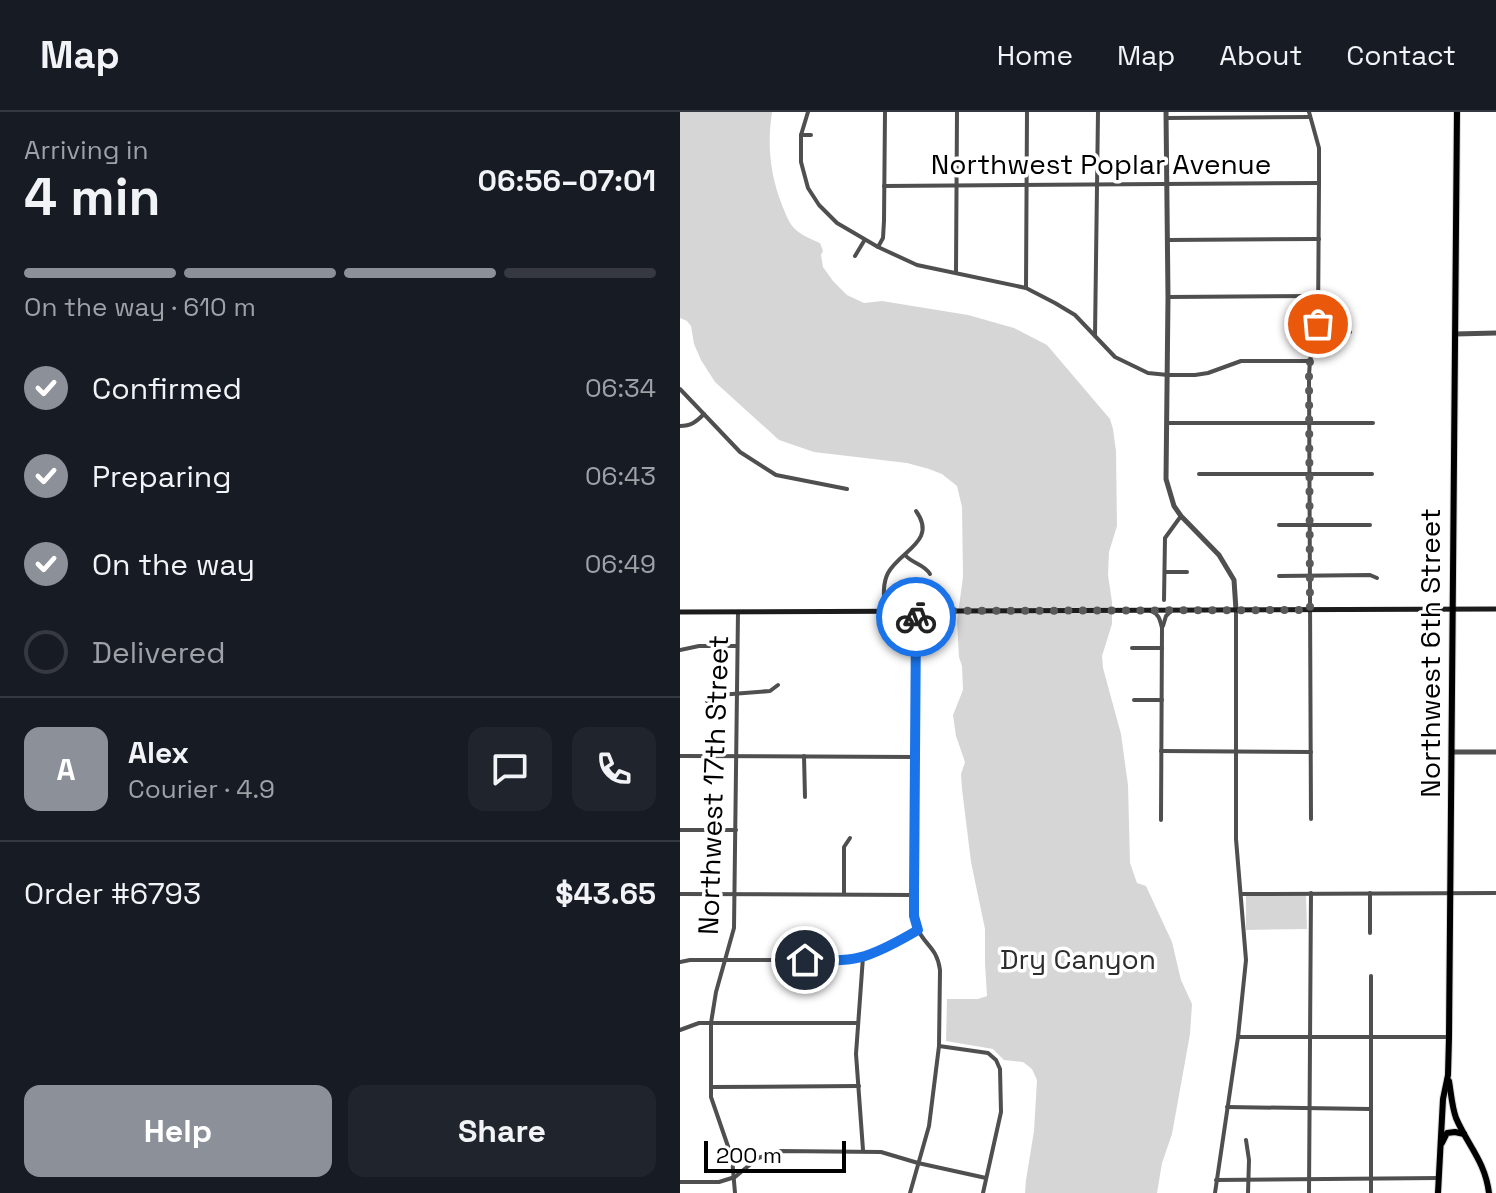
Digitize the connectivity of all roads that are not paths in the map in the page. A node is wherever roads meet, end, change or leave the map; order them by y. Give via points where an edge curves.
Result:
1 (808, 112) edge
2 (885, 112) edge
3 (957, 112) edge
4 (1027, 112) edge
5 (1098, 112) edge
6 (1457, 112) edge
7 (1310, 114) edge
8 (1166, 115) edge
9 (801, 135) junction
10 (811, 135) dead end
11 (1319, 183) junction
12 (1098, 184) junction
13 (1167, 184) junction
14 (956, 185) junction
15 (1026, 185) junction
16 (884, 186) junction
17 (1319, 239) junction
18 (865, 240) junction
19 (1168, 240) junction
20 (878, 247) junction
21 (855, 256) dead end
22 (956, 272) junction
23 (1026, 288) junction
24 (1318, 296) junction
25 (1168, 297) junction
26 (1317, 332) junction
27 (1350, 332) dead end
28 (1496, 333) edge
29 (1455, 334) junction
30 (1095, 336) junction
31 (1310, 361) junction
32 (1168, 375) junction
33 (680, 389) edge
34 (704, 414) junction
35 (1167, 423) junction
36 (1309, 423) junction
37 (1373, 423) dead end
38 (680, 426) edge
39 (1199, 474) dead end
40 (1310, 474) junction
41 (1372, 474) dead end
42 (847, 489) dead end
43 (916, 511) dead end
44 (1181, 516) junction
45 (1279, 525) dead end
46 (1310, 525) junction
47 (1370, 525) dead end
48 (905, 555) junction
49 (1164, 572) junction
50 (1187, 572) dead end
51 (930, 574) dead end
52 (1279, 576) dead end
53 (1310, 576) junction
54 (1377, 578) dead end
55 (1164, 600) dead end
56 (1496, 609) edge
57 (1236, 610) junction
58 (1310, 610) junction
59 (1453, 610) junction
60 (885, 611) junction
61 (916, 611) junction
62 (1150, 611) junction
63 (1171, 611) junction
64 (680, 612) edge
65 (738, 612) junction
66 (1162, 628) junction
67 (738, 646) junction
68 (1132, 648) dead end
69 (1162, 648) junction
70 (680, 650) edge
71 (778, 685) dead end
72 (737, 695) junction
73 (1134, 700) dead end
74 (1162, 700) junction
75 (707, 701) dead end
76 (1161, 751) junction
77 (1236, 752) junction
78 (1311, 752) junction
79 (1452, 752) junction
80 (1496, 752) edge
81 (680, 756) edge
82 (737, 756) junction
83 (804, 756) junction
84 (915, 757) junction
85 (805, 797) dead end
86 (1311, 819) dead end
87 (1161, 820) dead end
88 (680, 830) edge
89 (736, 830) junction
90 (850, 838) dead end
91 (1451, 892) junction
92 (734, 893) junction
93 (1311, 893) junction
94 (1370, 893) junction
95 (1496, 893) edge
96 (680, 894) edge
97 (844, 894) junction
98 (1241, 894) junction
99 (914, 895) junction
100 (918, 930) junction
101 (1370, 933) dead end
102 (863, 957) junction
103 (725, 960) junction
104 (680, 962) edge
105 (1371, 976) dead end
106 (711, 1023) junction
107 (857, 1023) junction
108 (680, 1030) edge
109 (1238, 1037) junction
110 (1310, 1037) junction
111 (1371, 1037) junction
112 (1449, 1037) junction
113 (939, 1046) junction
114 (1448, 1075) junction
115 (859, 1086) junction
116 (711, 1087) junction
117 (1227, 1107) junction
118 (1309, 1108) junction
119 (1370, 1109) junction
120 (1464, 1134) junction
121 (1246, 1140) dead end
122 (1440, 1146) junction
123 (863, 1150) junction
124 (918, 1163) junction
125 (735, 1177) junction
126 (986, 1178) junction
127 (1439, 1178) junction
128 (1248, 1179) junction
129 (1309, 1179) junction
130 (1371, 1179) junction
131 (1216, 1180) junction
132 (680, 1182) edge
133 (735, 1193) edge
134 (910, 1193) edge
135 (983, 1193) edge
136 (1215, 1193) edge
137 (1248, 1193) edge
138 (1309, 1193) edge
139 (1371, 1193) edge
140 (1438, 1193) edge
141 (1489, 1193) edge

1 - 9 street
2 - 16 street
3 - 14 street
4 - 15 street
5 - 12 street
6 - 29 main road, Northwest 6th Street
7 - 8 street
7 - 11 street via 1319,148
8 - 13 street
9 - 10 street
9 - 18 street via 803,175 819,205
11 - 13 street, Northwest Poplar Avenue
11 - 17 street
12 - 13 street, Northwest Poplar Avenue
12 - 15 street, Northwest Poplar Avenue
12 - 30 street
13 - 19 street
14 - 15 street, Northwest Poplar Avenue
14 - 16 street, Northwest Poplar Avenue
14 - 22 street
15 - 23 street
16 - 20 street via 883,238
17 - 19 street
17 - 24 street
18 - 20 street
18 - 21 street
19 - 25 street
20 - 22 street via 917,265
22 - 23 street
23 - 30 street via 1075,315
24 - 25 street
24 - 26 street
25 - 32 street
26 - 27 street
26 - 31 street
28 - 29 street
29 - 59 main road, Northwest 6th Street
30 - 32 street via 1115,357 1148,373
31 - 32 street via 1241,361 1208,373
31 - 36 street
32 - 35 street
33 - 34 street
34 - 38 street via 689,426
34 - 42 street via 740,452 776,475
35 - 36 street
35 - 44 street via 1166,479
36 - 37 street
36 - 40 street
39 - 40 street
40 - 41 street
40 - 46 street
43 - 48 street via 923,531
44 - 49 street via 1165,538
44 - 57 street via 1219,555 1234,580
45 - 46 street
46 - 47 street
46 - 53 street
48 - 51 street
48 - 60 street via 888,574
49 - 50 street
49 - 55 street
52 - 53 street
53 - 54 street
53 - 58 street
56 - 59 main road
57 - 58 main road
57 - 63 main road
57 - 77 street
58 - 59 main road
58 - 78 street
59 - 79 main road, Northwest 6th Street
60 - 61 main road
60 - 65 main road
61 - 62 main road
61 - 84 street
62 - 63 main road
62 - 66 street
63 - 66 street
64 - 65 main road
65 - 67 street, Northwest 17th Street
66 - 69 street
67 - 70 street
67 - 72 street, Northwest 17th Street
68 - 69 street
69 - 74 street
71 - 72 street
72 - 75 street
72 - 82 street, Northwest 17th Street
73 - 74 street
74 - 76 street
76 - 77 street
76 - 87 street
77 - 78 street
77 - 98 street
78 - 86 street
79 - 80 street
79 - 91 main road, Northwest 6th Street
81 - 82 street
82 - 83 street
82 - 89 street, Northwest 17th Street
83 - 84 street
83 - 85 street
84 - 99 street
88 - 89 street
89 - 92 street, Northwest 17th Street
90 - 97 street via 844,847
91 - 94 street
91 - 95 street
91 - 112 main road, Northwest 6th Street
92 - 96 street
92 - 97 street
92 - 103 street, Northwest 17th Street via 734,928
93 - 94 street
93 - 98 street
93 - 110 street
94 - 101 street
97 - 99 street
98 - 109 street via 1246,960
99 - 100 street
100 - 102 street
100 - 113 street via 939,960
102 - 103 street
102 - 107 street
103 - 104 street
103 - 106 street, Northwest 17th Street
105 - 111 street
106 - 107 street
106 - 108 street
106 - 116 street, Northwest 17th Street
107 - 115 street
109 - 110 street
109 - 117 street
110 - 111 street
110 - 118 street
111 - 112 street
111 - 119 street
112 - 114 main road, Northwest 6th Street
113 - 124 street via 929,1126
113 - 126 street via 988,1053 1000,1069 1001,1112
114 - 120 main road
114 - 122 main road, Northwest 6th Street
115 - 116 street
115 - 123 street
116 - 125 street, Northwest 17th Street
117 - 118 street
117 - 131 street
118 - 119 street
118 - 129 street
119 - 130 street
120 - 122 main road via 1447,1133
120 - 141 main road via 1481,1161
121 - 128 street
122 - 127 main road, Northwest 6th Street
123 - 124 street
123 - 125 street via 781,1151 758,1158
124 - 126 street
124 - 134 street
125 - 132 street
125 - 133 street, Northwest 17th Street
126 - 135 street
127 - 130 street
127 - 140 main road, Northwest 6th Street
128 - 129 street
128 - 131 street
128 - 137 street
129 - 130 street
129 - 138 street
130 - 139 street
131 - 136 street

